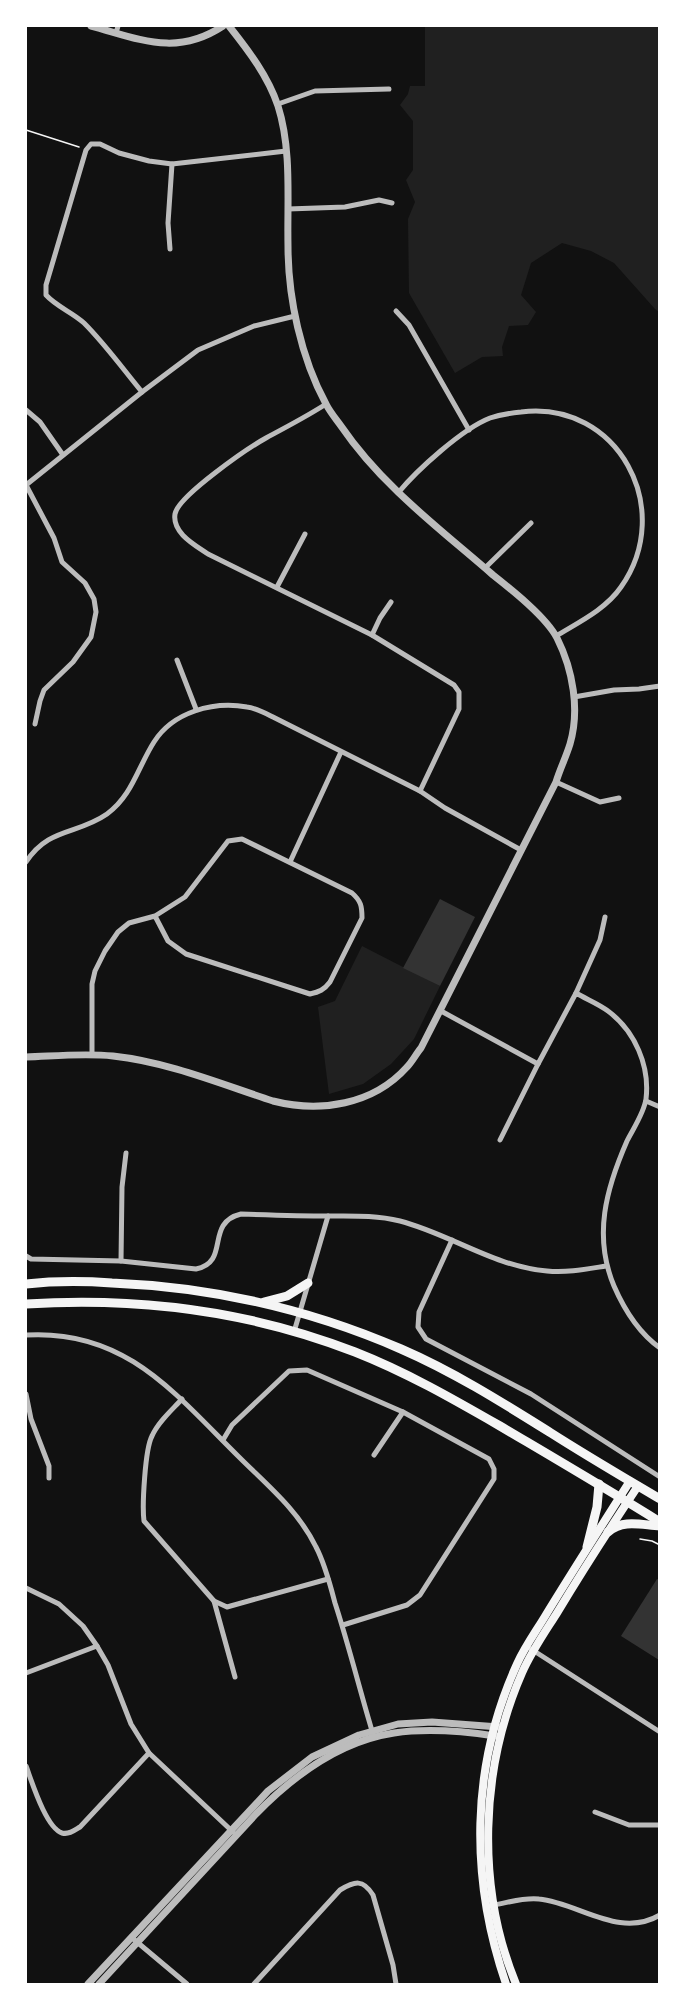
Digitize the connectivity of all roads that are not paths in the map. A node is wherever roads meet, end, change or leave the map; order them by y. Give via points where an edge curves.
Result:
1 (91, 26) edge
2 (223, 26) edge
3 (229, 26) edge
4 (117, 29) edge
5 (389, 89) dead end
6 (278, 104) junction
7 (286, 151) junction
8 (171, 164) junction
9 (392, 203) dead end
10 (288, 209) junction
11 (170, 249) dead end
12 (396, 311) dead end
13 (295, 316) junction
14 (142, 392) junction
15 (326, 404) junction
16 (26, 410) edge
17 (469, 430) junction
18 (63, 455) junction
19 (26, 485) edge
20 (398, 493) junction
21 (531, 523) dead end
22 (305, 534) dead end
23 (485, 568) junction
24 (277, 587) junction
25 (391, 602) dead end
26 (372, 635) junction
27 (556, 636) junction
28 (177, 660) dead end
29 (660, 686) edge
30 (574, 697) junction
31 (196, 709) junction
32 (35, 724) dead end
33 (341, 752) junction
34 (556, 782) junction
35 (420, 791) junction
36 (619, 798) dead end
37 (521, 850) junction
38 (26, 862) edge
39 (290, 862) junction
40 (154, 916) junction
41 (605, 917) dead end
42 (576, 993) junction
43 (441, 1011) junction
44 (92, 1055) junction
45 (26, 1057) edge
46 (538, 1064) junction
47 (646, 1101) junction
48 (660, 1107) edge
49 (500, 1140) dead end
50 (126, 1154) dead end
51 (328, 1216) junction
52 (452, 1240) junction
53 (26, 1256) edge
54 (121, 1261) junction
55 (606, 1266) junction
56 (308, 1283) junction
57 (26, 1284) edge
58 (262, 1303) junction
59 (26, 1304) edge
60 (300, 1313) junction
61 (294, 1332) junction
62 (26, 1335) edge
63 (660, 1348) edge
64 (26, 1394) edge
65 (182, 1399) junction
66 (403, 1412) junction
67 (223, 1440) junction
68 (374, 1455) dead end
69 (660, 1477) edge
70 (49, 1478) dead end
71 (598, 1484) junction
72 (634, 1484) junction
73 (660, 1499) edge
74 (624, 1500) junction
75 (660, 1524) edge
76 (608, 1532) junction
77 (587, 1547) junction
78 (328, 1579) junction
79 (26, 1588) edge
80 (214, 1601) junction
81 (343, 1625) junction
82 (97, 1646) junction
83 (527, 1646) junction
84 (535, 1651) junction
85 (26, 1673) edge
86 (235, 1677) dead end
87 (494, 1727) junction
88 (503, 1728) junction
89 (660, 1732) edge
90 (373, 1734) junction
91 (492, 1736) junction
92 (501, 1737) junction
93 (149, 1753) junction
94 (26, 1766) edge
95 (595, 1812) dead end
96 (660, 1825) edge
97 (234, 1833) junction
98 (489, 1906) junction
99 (660, 1915) edge
100 (134, 1940) junction
101 (88, 1984) edge
102 (99, 1984) edge
103 (187, 1984) edge
104 (254, 1984) edge
105 (396, 1984) edge
106 (506, 1984) edge
107 (516, 1984) edge

1 - 4 street
2 - 4 street via 200,39 165,44 144,42
3 - 6 street via 254,58
5 - 6 street via 315,91
6 - 7 street
7 - 8 street
7 - 10 street
8 - 11 street
8 - 14 street via 91,144 46,285 46,296 83,323
9 - 10 street via 379,200 345,207
10 - 13 street
12 - 17 street via 409,325
13 - 14 street via 215,341
13 - 15 street
14 - 18 street
15 - 20 street via 360,454
15 - 24 street via 221,469 179,504 175,515 181,533 192,543
16 - 18 street via 40,422
17 - 20 street via 415,473
17 - 27 street via 489,418 510,414 560,414 589,425 608,440 628,464 638,486 643,518 633,567 620,588 599,609
18 - 19 street
19 - 32 street via 62,562 85,583 96,612 91,638 44,690
20 - 23 street
21 - 23 street
22 - 24 street
23 - 27 street via 530,606
24 - 26 street
25 - 26 street
26 - 35 street via 454,685 459,692 459,709
27 - 30 street via 568,664
28 - 31 street
29 - 30 street
30 - 34 street via 570,742
31 - 33 street via 249,707
31 - 38 street via 172,723 155,740 132,788 120,803 105,816 45,841
33 - 35 street
33 - 39 street
34 - 36 street via 600,802
34 - 37 street
35 - 37 street
37 - 43 street
39 - 40 street via 242,839 228,841 185,897
39 - 40 street via 352,893 362,907 362,918 330,982 318,992 301,991 186,954 168,941
40 - 44 street via 129,923 118,932 95,971 91,991
41 - 42 street via 600,940
42 - 46 street
42 - 47 street via 608,1011 634,1039 642,1059
43 - 44 street via 408,1067 391,1082 343,1104 326,1107 291,1106 160,1065
43 - 46 street
44 - 45 street
46 - 49 street
47 - 48 street
47 - 55 street via 608,1188 603,1228
50 - 54 street
51 - 52 street via 379,1217 424,1228
51 - 54 street via 231,1217 221,1228 213,1259 196,1269
51 - 56 street
52 - 55 street via 510,1264 548,1272
52 - 69 street via 419,1312 418,1327 426,1339 531,1394
53 - 54 street
55 - 63 street via 634,1322
56 - 58 main road via 287,1296
56 - 60 street
57 - 58 main road via 152,1284
58 - 60 main road
59 - 61 main road via 144,1304 226,1316
60 - 61 street
60 - 72 main road via 376,1339 444,1370
61 - 71 main road via 354,1352 431,1386
62 - 65 street via 54,1336 103,1347 141,1365
64 - 70 street via 49,1466
65 - 67 street
65 - 80 street via 151,1437 142,1505 144,1521
66 - 67 street via 307,1370 289,1371 232,1425
66 - 68 street
66 - 81 street via 489,1459 494,1479 420,1595 407,1605
67 - 78 street via 286,1502 317,1549
71 - 74 main road
71 - 77 main road
72 - 73 main road
72 - 74 main road
74 - 75 main road
74 - 76 main road
74 - 77 main road
75 - 76 main road via 629,1523
76 - 84 main road
77 - 83 main road
78 - 80 street via 227,1607
78 - 81 street
79 - 82 street via 59,1604 83,1626
80 - 86 street
81 - 90 street
82 - 85 street
82 - 93 street
83 - 84 street
83 - 87 main road via 514,1669
84 - 88 main road via 523,1672
84 - 89 street
87 - 88 street
87 - 90 street via 398,1724
87 - 91 main road
88 - 92 main road
90 - 91 street via 425,1730
90 - 97 street via 343,1742 302,1763 268,1791
91 - 92 street
91 - 98 main road via 480,1833 481,1871
92 - 98 main road via 489,1824
93 - 94 street via 71,1833 62,1833 52,1826
93 - 97 street
95 - 96 street via 628,1825
97 - 100 street
98 - 99 street via 536,1898 603,1920 633,1923
98 - 106 main road via 492,1940
98 - 107 main road
100 - 101 street
100 - 102 street
100 - 103 street
104 - 105 street via 340,1890 362,1883 373,1895

